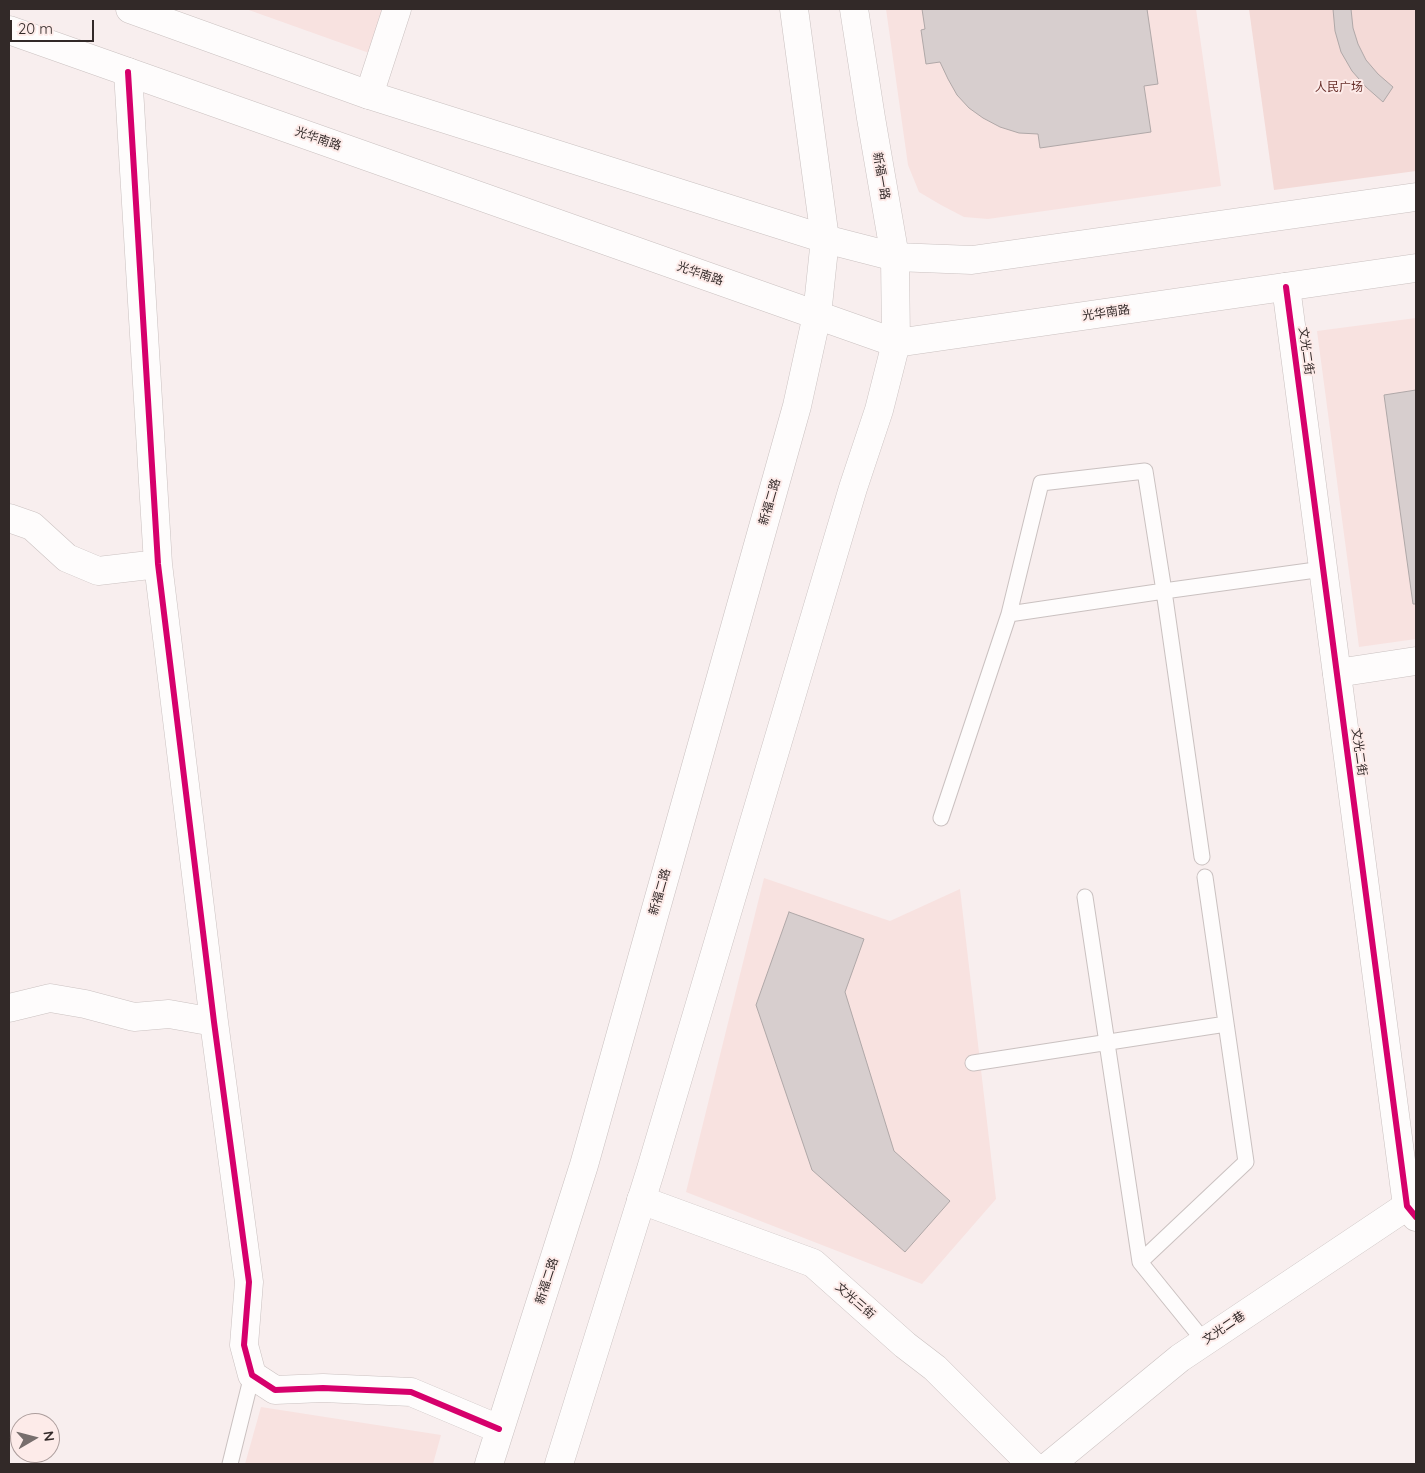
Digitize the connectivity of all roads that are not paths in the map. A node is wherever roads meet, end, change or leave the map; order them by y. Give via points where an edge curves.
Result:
1 (130, 9) edge
2 (397, 9) edge
3 (794, 9) edge
4 (854, 9) edge
5 (9, 30) edge
6 (128, 72) junction
7 (369, 95) junction
8 (1416, 197) edge
9 (825, 239) junction
10 (895, 257) junction
11 (1416, 268) edge
12 (1286, 287) junction
13 (817, 316) junction
14 (896, 343) junction
15 (9, 518) edge
16 (158, 564) junction
17 (1323, 569) junction
18 (1164, 591) junction
19 (1009, 614) junction
20 (1416, 661) edge
21 (1337, 673) junction
22 (941, 818) dead end
23 (1202, 857) dead end
24 (1205, 877) dead end
25 (1085, 897) dead end
26 (9, 1008) edge
27 (214, 1022) junction
28 (1226, 1024) junction
29 (1107, 1042) junction
30 (973, 1063) dead end
31 (641, 1200) junction
32 (1412, 1211) edge
33 (1140, 1262) junction
34 (1204, 1341) junction
35 (252, 1375) junction
36 (499, 1429) junction
37 (230, 1464) edge
38 (489, 1464) edge
39 (559, 1464) edge
40 (1031, 1464) edge
41 (1051, 1464) edge

1 - 7 main road
2 - 7 main road
3 - 9 main road
4 - 10 main road, 新福一路
5 - 6 main road, 光华南路
6 - 13 main road, 光华南路
6 - 16 main road
7 - 9 main road
8 - 10 main road via 972,260
9 - 10 main road
9 - 13 main road
10 - 14 main road, 新福一路
11 - 12 main road, 光华南路
12 - 14 main road, 光华南路
12 - 17 main road, 文光二街
13 - 14 main road, 光华南路
13 - 36 main road, 新福二路 via 797,406 587,1155
14 - 31 main road via 879,410
15 - 16 main road via 32,526 67,558 98,571
16 - 27 main road
17 - 18 lane
17 - 21 main road, 文光二街
18 - 19 lane
18 - 19 lane via 1145,471 1041,483
18 - 23 lane
19 - 22 lane
20 - 21 main road
21 - 32 main road, 文光二街
24 - 28 lane
25 - 29 lane
26 - 27 main road via 50,998 134,1017 169,1014
27 - 35 main road via 249,1282 244,1345
28 - 29 lane
28 - 33 lane via 1246,1162
29 - 30 lane
29 - 33 lane
31 - 39 main road
31 - 40 main road, 文光三街 via 812,1263 935,1368
32 - 34 main road, 文光二巷
33 - 34 lane
34 - 41 main road, 文光二巷
35 - 36 main road via 275,1390 323,1388 411,1392
35 - 37 lane
36 - 38 main road, 新福二路

